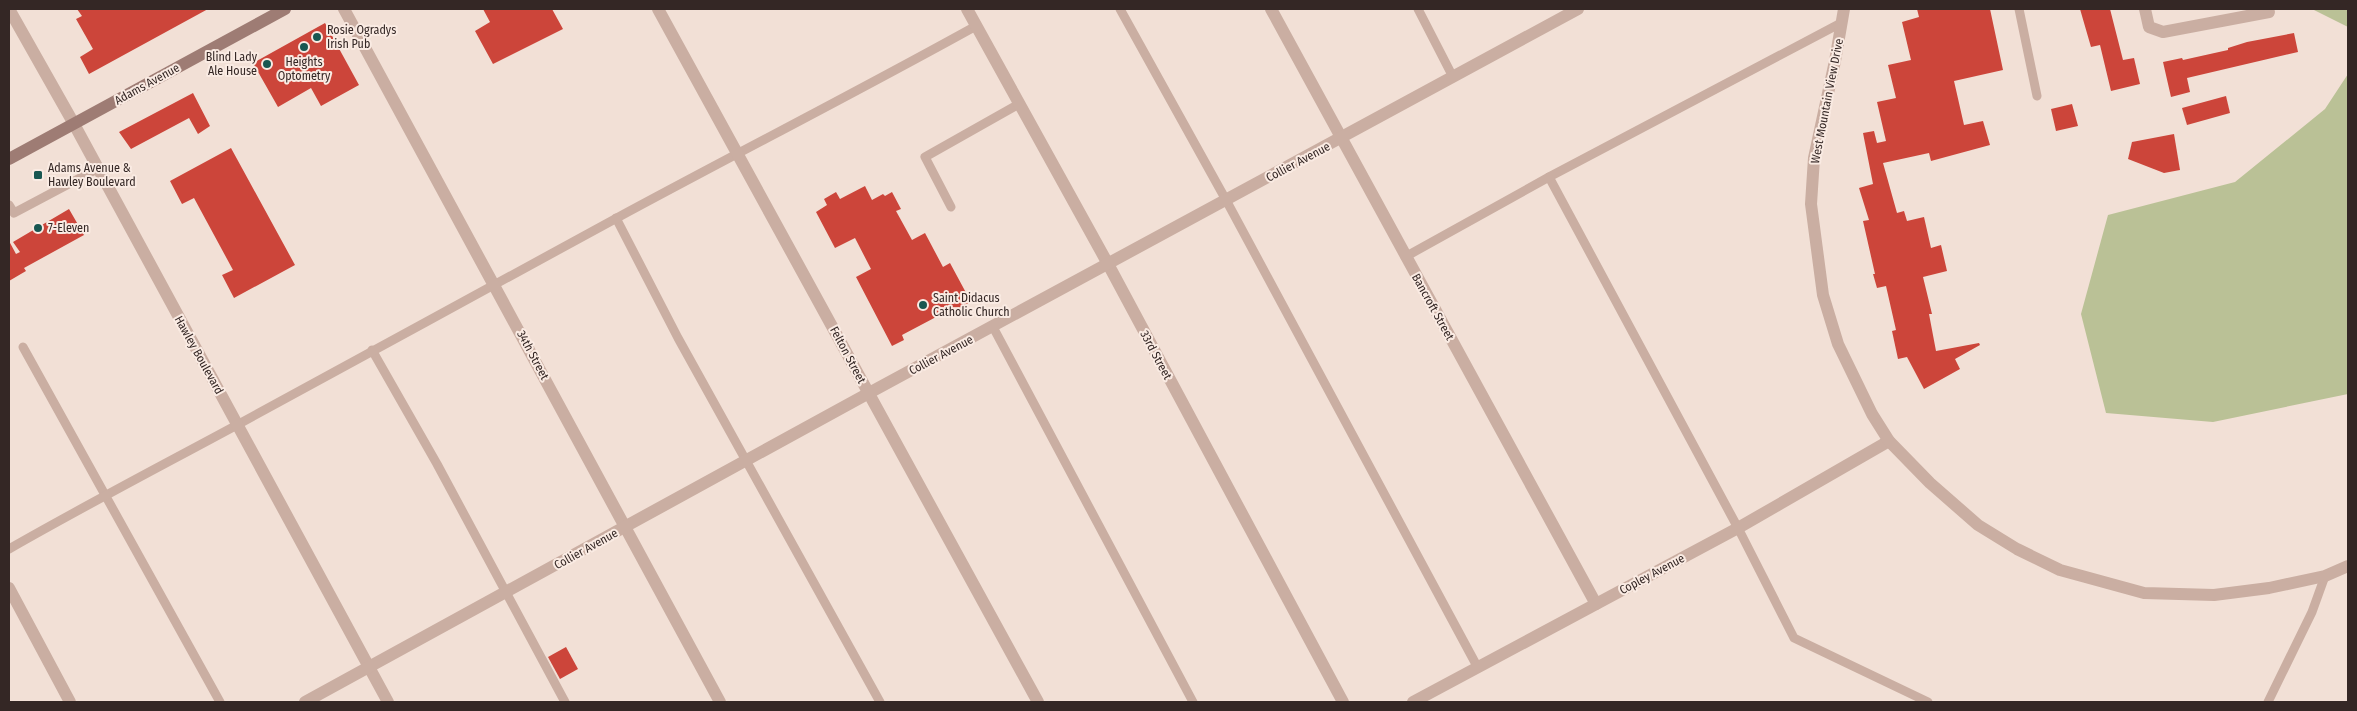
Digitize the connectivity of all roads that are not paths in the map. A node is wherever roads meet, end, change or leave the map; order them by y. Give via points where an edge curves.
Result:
1 (9, 9) edge
2 (285, 9) edge
3 (344, 9) edge
4 (658, 9) edge
5 (967, 9) edge
6 (1120, 9) edge
7 (1271, 9) edge
8 (1418, 9) edge
9 (1844, 9) edge
10 (2019, 9) edge
11 (2145, 9) edge
12 (1575, 10) edge
13 (2269, 12) dead end
14 (1842, 23) junction
15 (976, 26) junction
16 (1453, 77) junction
17 (2037, 96) dead end
18 (1019, 104) junction
19 (74, 124) junction
20 (1342, 138) junction
21 (737, 154) junction
22 (9, 159) edge
23 (97, 169) junction
24 (1549, 177) junction
25 (1226, 200) junction
26 (9, 205) edge
27 (951, 206) dead end
28 (616, 218) junction
29 (1405, 257) junction
30 (1108, 264) junction
31 (495, 284) junction
32 (993, 327) junction
33 (23, 348) dead end
34 (372, 350) junction
35 (869, 393) junction
36 (237, 425) junction
37 (1890, 442) junction
38 (746, 462) junction
39 (106, 494) junction
40 (625, 527) junction
41 (1738, 528) junction
42 (9, 550) edge
43 (2348, 566) edge
44 (2325, 576) junction
45 (9, 588) edge
46 (507, 593) junction
47 (1596, 604) junction
48 (369, 668) junction
49 (1478, 668) junction
50 (70, 702) edge
51 (220, 702) edge
52 (305, 702) edge
53 (388, 702) edge
54 (565, 702) edge
55 (720, 702) edge
56 (880, 702) edge
57 (1038, 702) edge
58 (1193, 702) edge
59 (1343, 702) edge
60 (1413, 702) edge
61 (1928, 702) edge
62 (2268, 702) edge

1 - 19 street, Hawley Boulevard
2 - 19 main road, Adams Avenue
3 - 31 street, 34th Street
4 - 21 street, Felton Street
5 - 15 street, 33rd Street
6 - 25 lane
7 - 20 street, Bancroft Street
8 - 16 lane
9 - 14 street, West Mountain View Drive
10 - 17 lane
11 - 13 street via 2149,27 2162,32
12 - 16 street, Collier Avenue
14 - 24 lane
14 - 37 street, West Mountain View Drive via 1814,158 1811,204 1823,295 1838,344 1872,414
15 - 18 street, 33rd Street
15 - 21 lane
16 - 20 street, Collier Avenue
18 - 27 lane via 925,157
18 - 30 street, 33rd Street
19 - 22 main road, Adams Avenue
19 - 23 street, Hawley Boulevard
20 - 25 street, Collier Avenue
20 - 29 street, Bancroft Street
21 - 28 lane
21 - 35 street, Felton Street
23 - 26 lane via 14,213
23 - 36 street, Hawley Boulevard
24 - 29 lane
24 - 41 lane
25 - 30 street, Collier Avenue
25 - 49 lane
28 - 31 lane
28 - 38 lane
29 - 47 street, Bancroft Street
30 - 32 street, Collier Avenue
30 - 59 street, 33rd Street
31 - 34 lane
31 - 40 street, 34th Street
32 - 35 street, Collier Avenue
32 - 58 lane
33 - 39 lane
34 - 36 lane
34 - 46 lane
35 - 38 street, Collier Avenue
35 - 57 street, Felton Street
36 - 39 lane
36 - 48 street, Hawley Boulevard
37 - 41 street, Copley Avenue
37 - 44 street, West Mountain View Drive via 1930,484 1978,525 2017,550 2060,570 2144,594 2214,596
38 - 40 street, Collier Avenue
38 - 56 lane
39 - 42 lane
39 - 51 lane
40 - 46 street, Collier Avenue
40 - 55 street, 34th Street
41 - 47 street, Copley Avenue
41 - 61 lane via 1794,638
43 - 44 street, West Mountain View Drive
44 - 62 lane via 2312,612
45 - 50 street
46 - 48 street, Collier Avenue
46 - 54 lane
47 - 49 street, Copley Avenue
48 - 52 street, Collier Avenue
48 - 53 street, Hawley Boulevard
49 - 60 street, Copley Avenue

